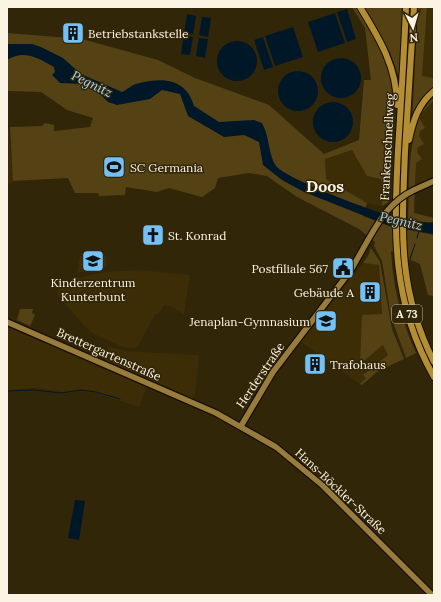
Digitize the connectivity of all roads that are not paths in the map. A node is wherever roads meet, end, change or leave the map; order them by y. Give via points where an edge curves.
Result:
1 (360, 7) edge
2 (406, 7) edge
3 (414, 7) edge
4 (434, 91) edge
5 (399, 142) junction
6 (405, 155) junction
7 (434, 181) edge
8 (7, 322) edge
9 (434, 362) edge
10 (434, 377) edge
11 (202, 407) joint
12 (241, 426) junction
13 (432, 595) edge

1 - 5 highway via 384,46 392,69
2 - 5 highway, Frankenschnellweg / A 73
3 - 6 highway, Frankenschnellweg / A 73
4 - 6 highway via 417,112
5 - 10 highway, Frankenschnellweg / A 73 via 395,247 400,282 406,312
6 - 9 highway, Frankenschnellweg / A 73 via 402,249 406,283 420,332
7 - 12 main road, Herderstraße, bridge via 401,197 388,209 347,275 273,372
8 - 11 main road, Brettergartenstraße
11 - 12 main road, Hans-Böckler-Straße
12 - 13 main road, Hans-Böckler-Straße via 276,447 312,476

